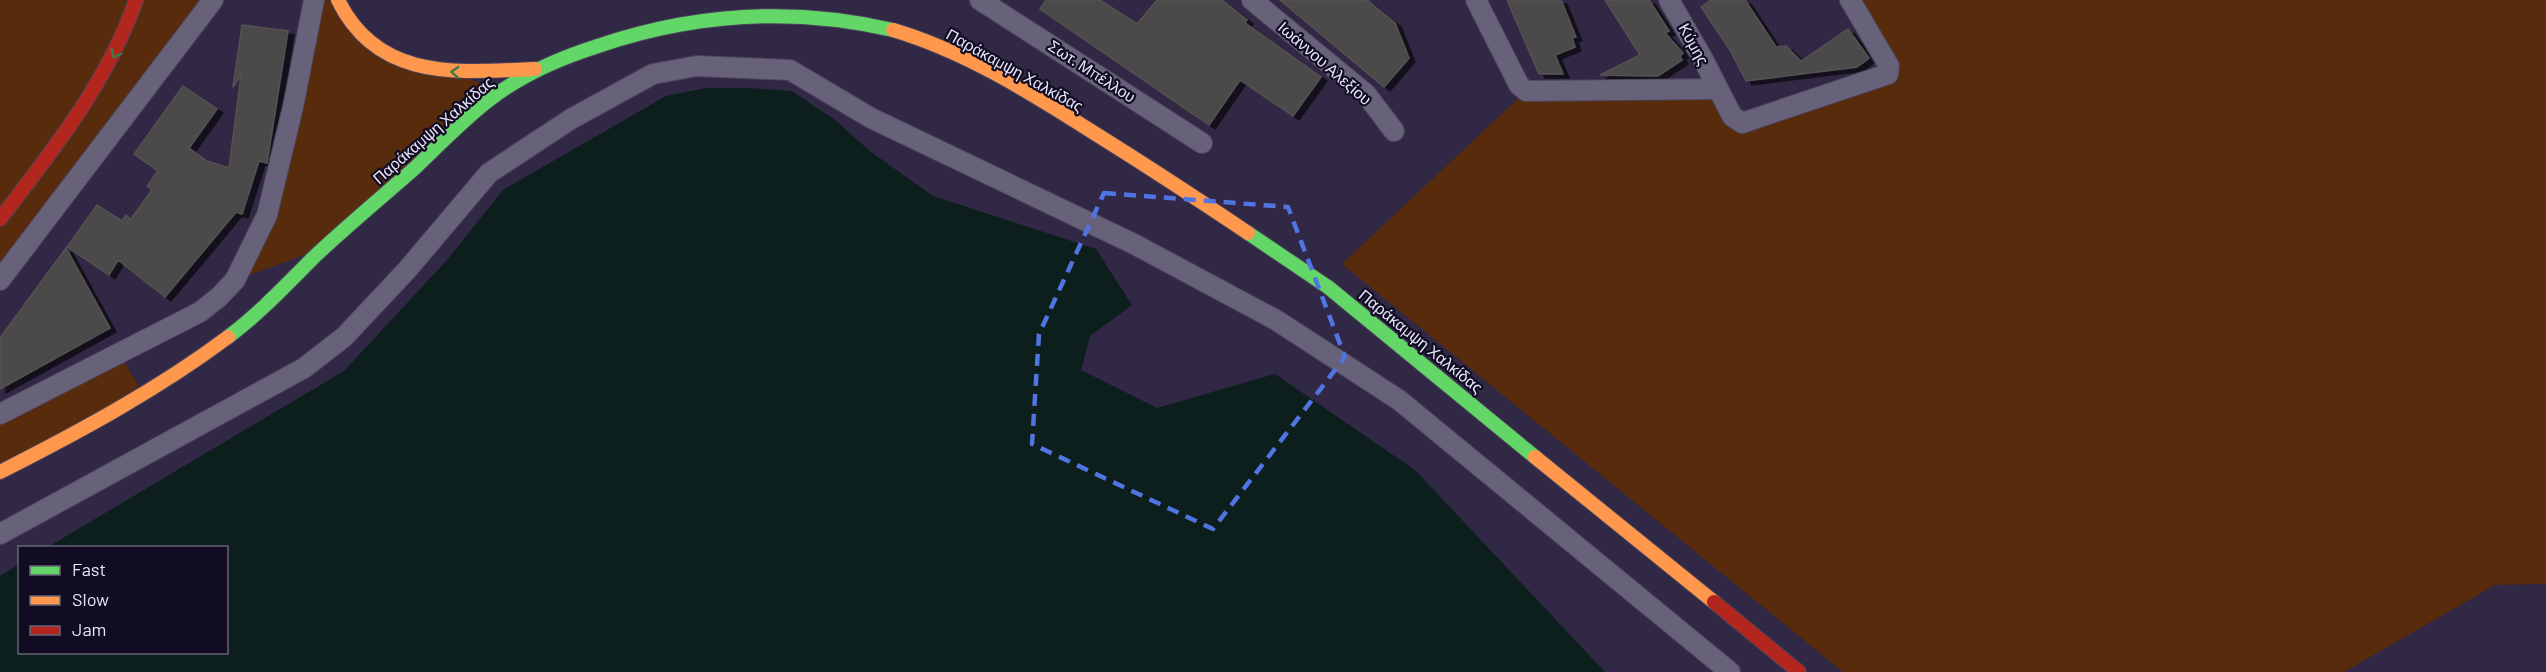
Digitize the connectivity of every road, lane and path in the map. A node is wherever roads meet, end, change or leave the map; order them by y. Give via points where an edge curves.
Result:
1 (135, 0) edge
2 (213, 0) edge
3 (314, 0) edge
4 (338, 0) edge
5 (980, 0) edge
6 (1252, 0) edge
7 (1476, 0) edge
8 (1669, 0) edge
9 (1850, 0) edge
10 (1009, 8) edge
11 (535, 69) junction
12 (1717, 89) junction
13 (1394, 131) dead end
14 (1202, 143) dead end
15 (0, 219) edge
16 (0, 280) edge
17 (0, 414) edge
18 (0, 472) edge
19 (0, 534) edge
20 (1730, 672) edge
21 (1799, 672) edge

1 -> 15 main road via 128,28 112,60 56,146
2 - 16 street
3 - 17 street via 267,215 235,280 200,312
11 -> 4 main road via 462,73 423,70 393,58 365,39 344,14
5 - 10 street, Σωτ. Μπέλλου
6 - 13 street, Ιωάννου Αλεξίου via 1366,94
7 - 12 street via 1526,92
8 - 12 street, Κύμης
9 - 12 street, Κύμης via 1889,66 1888,74 1742,123 1732,116
10 - 14 street, Σωτ. Μπέλλου via 1042,38
11 - 18 main road, Παράκαμψη Χαλκίδας via 475,111 243,326 144,395
11 - 21 main road, Παράκαμψη Χαλκίδας via 591,48 680,23 793,15 837,18 886,28 972,62 1076,122 1328,287
19 - 20 street via 304,369 344,337 489,173 571,119 653,74 697,66 790,70 871,118 1134,244 1276,320 1399,400

